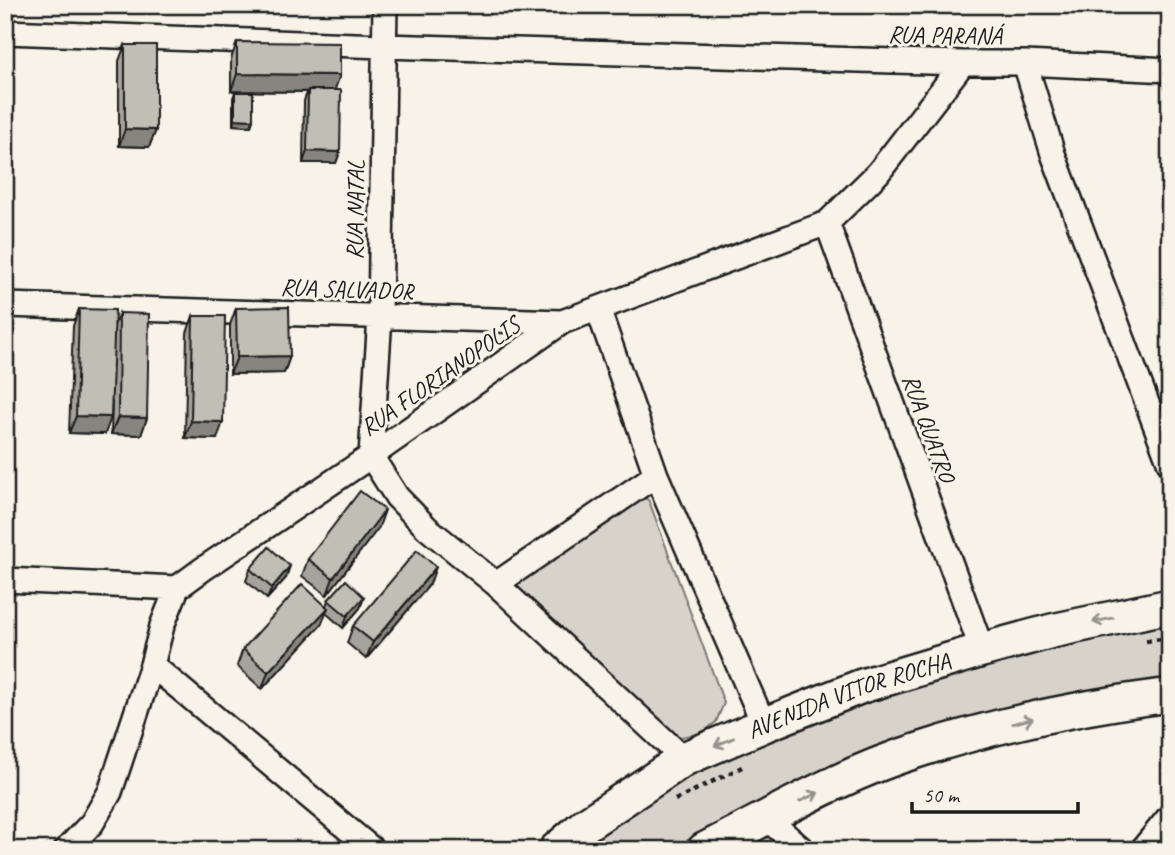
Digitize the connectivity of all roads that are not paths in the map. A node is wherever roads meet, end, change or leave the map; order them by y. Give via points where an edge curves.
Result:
1 (384, 5) edge
2 (5, 32) edge
3 (383, 46) junction
4 (1025, 62) junction
5 (963, 63) junction
6 (1170, 70) edge
7 (827, 223) junction
8 (5, 305) edge
9 (598, 309) junction
10 (380, 316) junction
11 (562, 322) junction
12 (371, 456) junction
13 (1170, 464) edge
14 (656, 475) junction
15 (5, 580) edge
16 (496, 584) junction
17 (177, 588) junction
18 (1170, 606) edge
19 (982, 650) junction
20 (152, 665) junction
21 (1170, 695) edge
22 (764, 725) junction
23 (684, 759) junction
24 (1170, 816) edge
25 (766, 818) junction
26 (66, 850) edge
27 (373, 850) edge
28 (556, 850) edge
29 (704, 850) edge
30 (803, 850) edge
31 (1142, 850) edge

1 - 3 street, RUA NATAL
2 - 3 street, RUA PARANÁ
3 - 5 street, RUA PARANÁ
3 - 10 street, RUA NATAL
4 - 5 street, RUA PARANÁ
4 - 6 street, RUA PARANÁ
4 - 13 street via 1053,154
5 - 7 street, RUA FLORIANOPOLIS via 878,173
7 - 9 street, RUA FLORIANOPOLIS
7 - 19 street, RUA QUATRO
8 - 10 street, RUA SALVADOR
9 - 11 street, RUA FLORIANOPOLIS
9 - 14 street
10 - 11 street, RUA SALVADOR
10 - 12 street, RUA NATAL
11 - 12 street, RUA FLORIANOPOLIS
12 - 16 street via 397,497
12 - 17 street, RUA FLORIANOPOLIS
14 - 16 street
14 - 22 street
15 - 17 street
16 - 23 street
17 - 20 street
18 -> 19 street, AVENIDA VITOR ROCHA
19 - 22 street, AVENIDA VITOR ROCHA via 862,686
20 - 26 street via 110,792 92,822
20 - 27 street
25 -> 21 street via 914,751 1037,717
22 -> 23 street, AVENIDA VITOR ROCHA
23 - 28 street, AVENIDA VITOR ROCHA via 585,825
24 - 31 street
25 - 29 street
25 - 30 street

